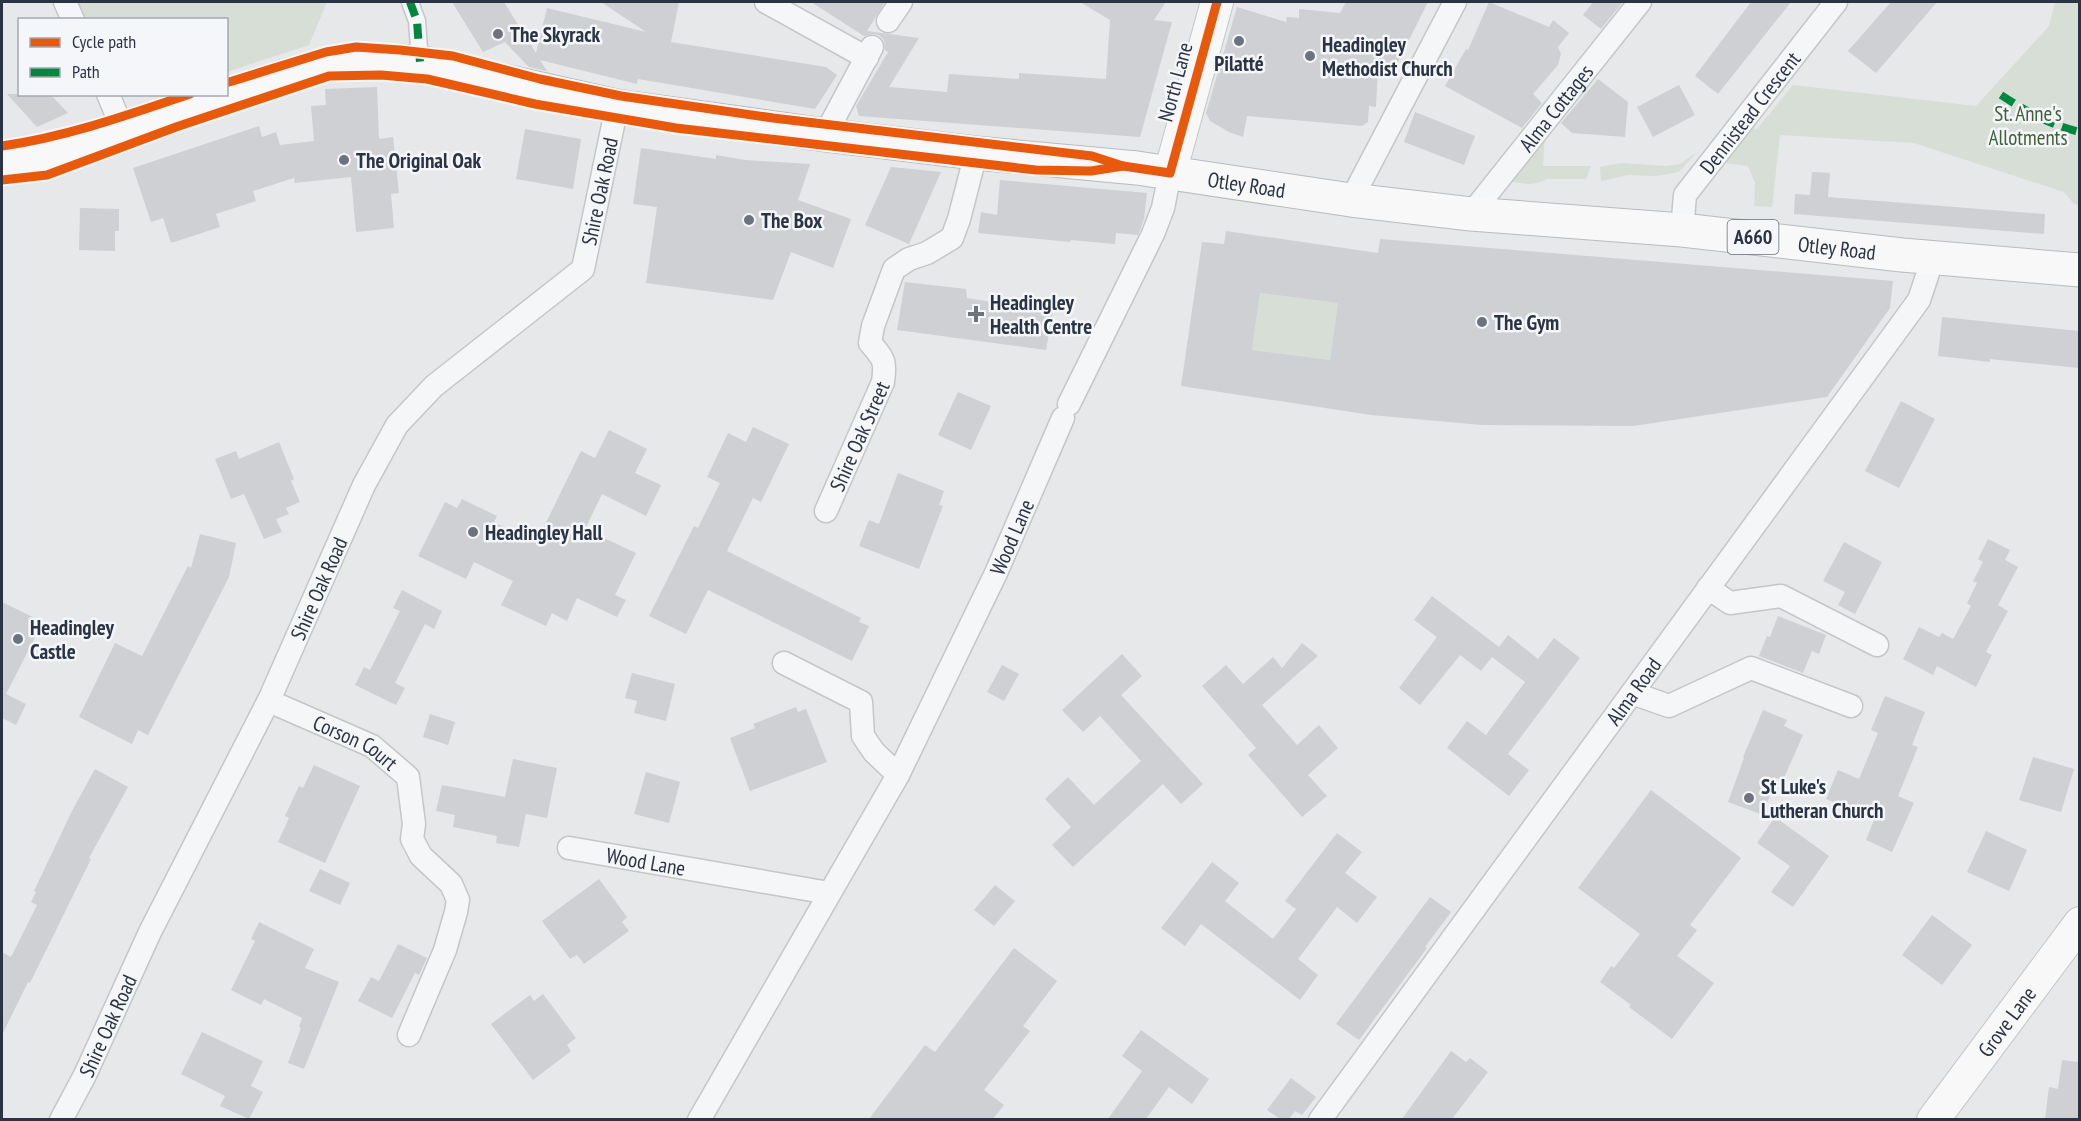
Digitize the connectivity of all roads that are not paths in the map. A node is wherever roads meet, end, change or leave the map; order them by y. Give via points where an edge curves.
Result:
1 (65, 2) edge
2 (410, 2) edge
3 (766, 2) edge
4 (901, 2) edge
5 (1216, 2) edge
6 (1455, 2) edge
7 (1640, 2) edge
8 (1836, 2) edge
9 (72, 18) edge
10 (888, 21) dead end
11 (420, 62) junction
12 (228, 95) edge
13 (109, 96) edge
14 (225, 96) edge
15 (617, 106) junction
16 (123, 130) junction
17 (825, 135) junction
18 (976, 153) junction
19 (2, 160) edge
20 (1170, 173) junction
21 (1351, 200) junction
22 (1471, 214) junction
23 (1682, 231) junction
24 (1931, 256) junction
25 (2079, 270) edge
26 (826, 511) dead end
27 (1708, 588) junction
28 (1877, 645) dead end
29 (784, 663) dead end
30 (1632, 693) junction
31 (269, 701) junction
32 (1851, 706) dead end
33 (898, 775) junction
34 (569, 848) dead end
35 (830, 893) junction
36 (2079, 923) edge
37 (409, 1035) dead end
38 (61, 1119) edge
39 (699, 1119) edge
40 (1320, 1119) edge
41 (1933, 1119) edge

1 - 9 street
2 - 11 street via 417,21
3 - 17 street via 870,52
4 - 10 street
5 - 20 main road, North Lane
6 - 21 street
7 - 22 street, Alma Cottages
8 - 23 street, Dennistead Crescent via 1685,195
11 - 12 highway, A660 via 335,62
11 - 15 highway, Otley Road / A660
13 - 16 street
14 - 16 highway, A660
15 - 17 highway, Otley Road / A660
15 - 31 street, Shire Oak Road via 583,269 434,386 397,424 364,485
16 - 19 highway, A660 via 31,156
17 - 18 highway, Otley Road / A660
18 - 20 highway, Otley Road / A660
18 - 26 street, Shire Oak Street via 952,238 894,269 870,343 886,366 883,382
20 - 21 highway, Otley Road / A660
20 - 33 street, Wood Lane via 1153,234 1066,411 996,573
21 - 22 highway, Otley Road / A660
22 - 23 highway, Otley Road / A660
23 - 24 highway, Otley Road / A660
24 - 25 highway, Otley Road / A660
24 - 27 street, Alma Road via 1919,300
27 - 28 street via 1730,603 1781,596
27 - 30 street, Alma Road
29 - 33 street via 861,702 863,736
30 - 32 street via 1669,706 1751,668
30 - 40 street, Alma Road
31 - 37 street, Corson Court via 372,746 408,777 412,839 421,856 451,884 458,900 445,950
31 - 38 street, Shire Oak Road via 150,932
33 - 35 street, Wood Lane
34 - 35 street, Wood Lane
35 - 39 street, Wood Lane
36 - 41 main road, Grove Lane

